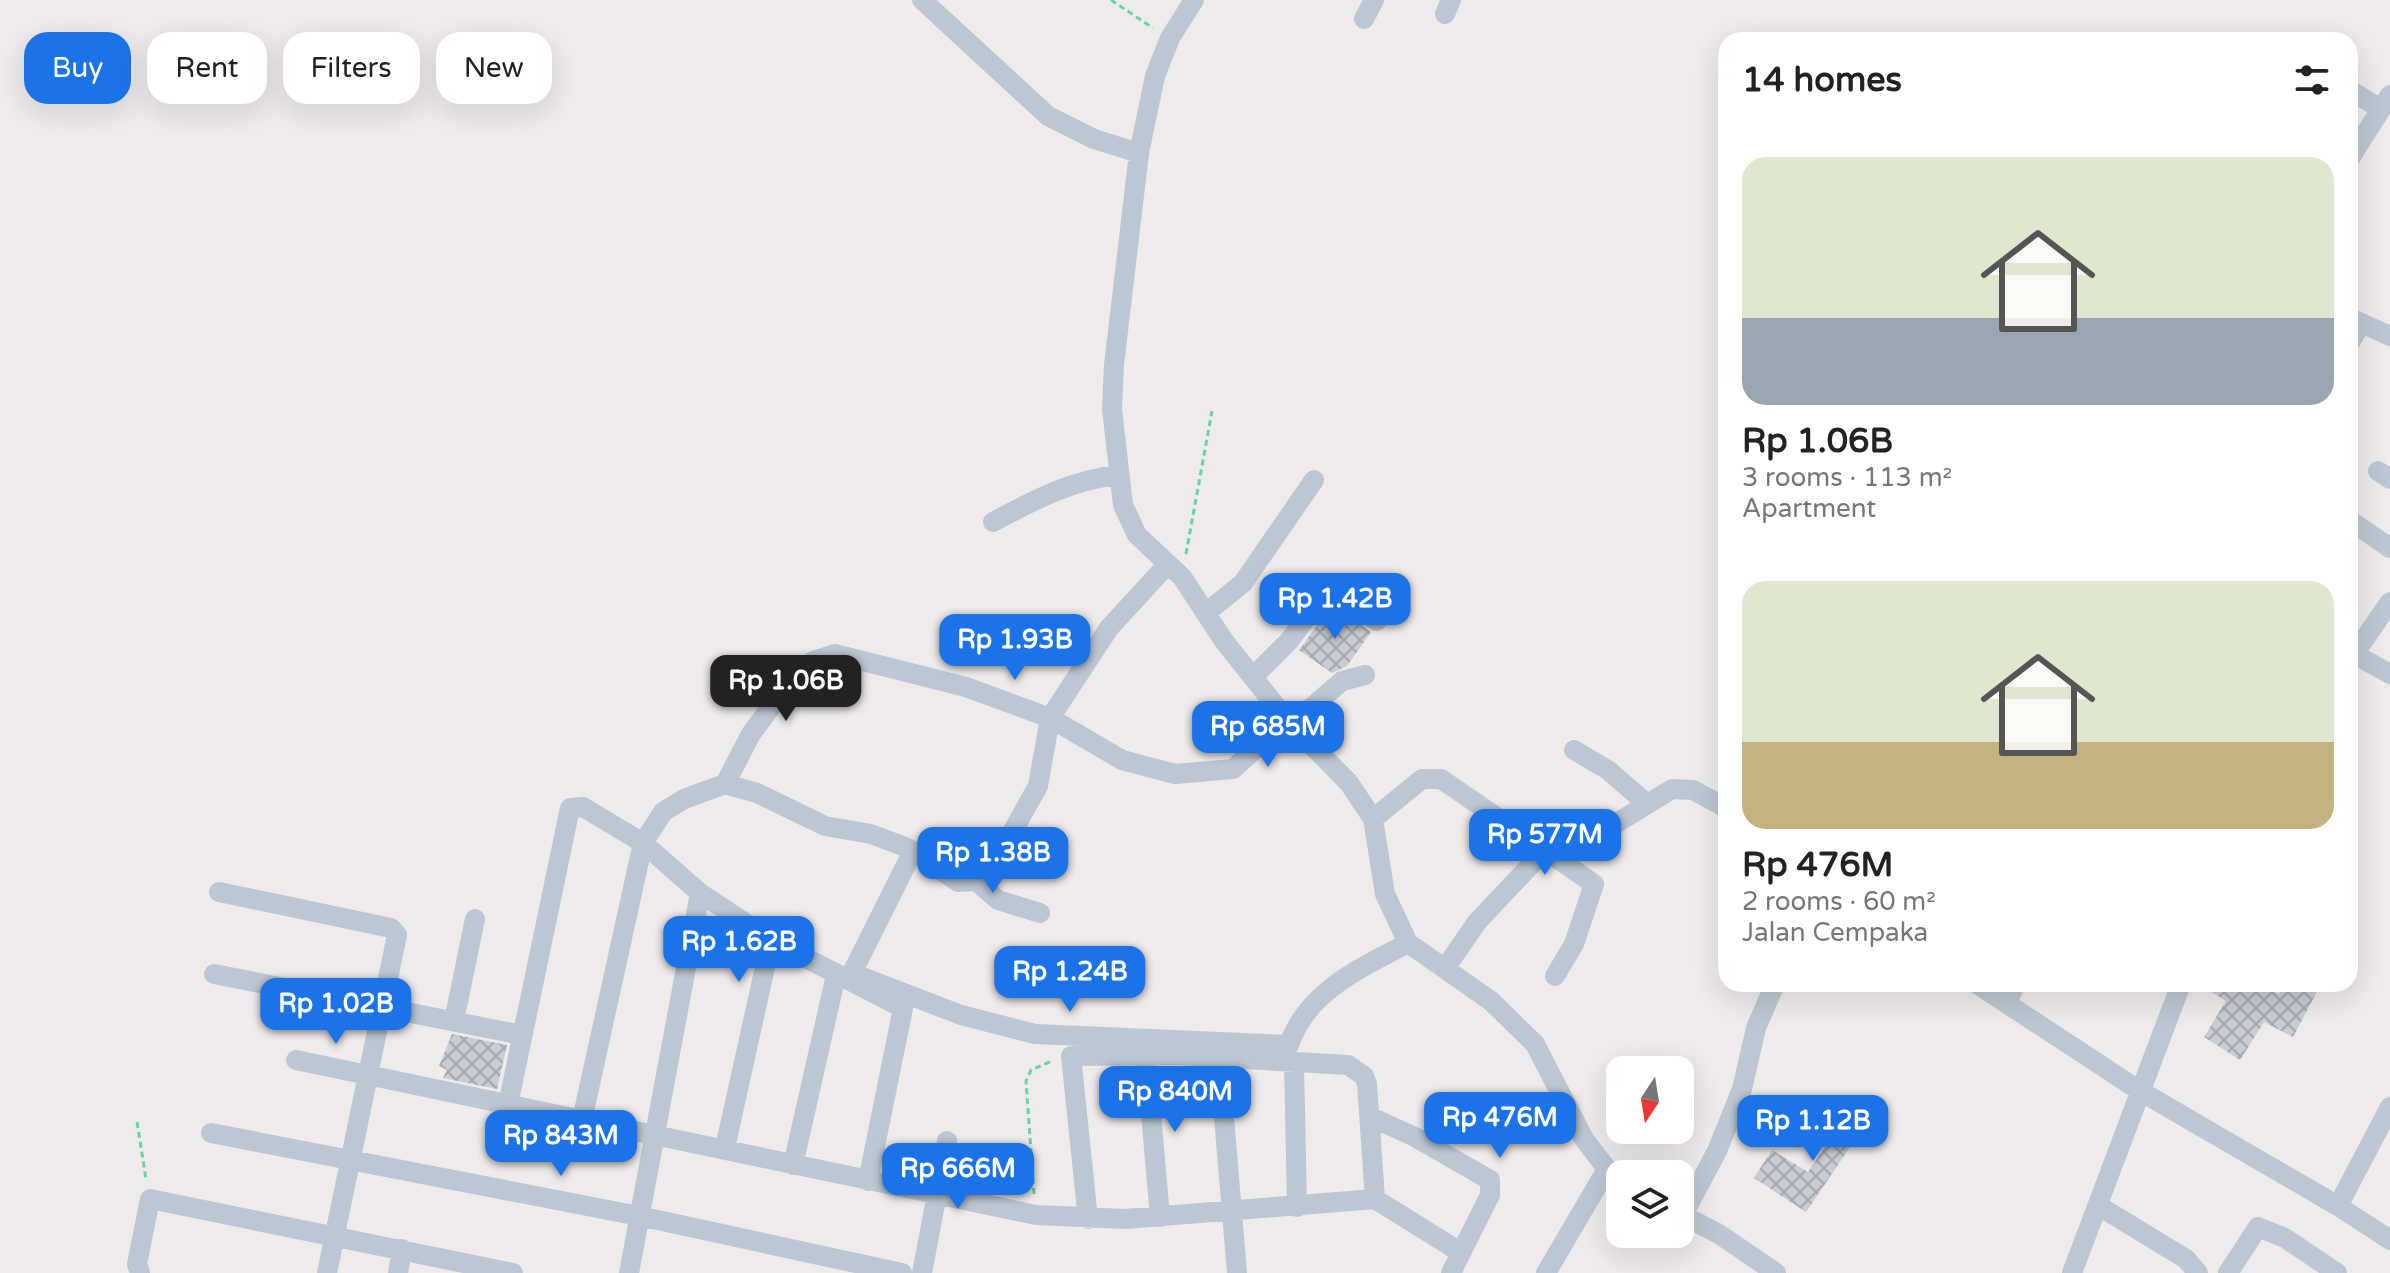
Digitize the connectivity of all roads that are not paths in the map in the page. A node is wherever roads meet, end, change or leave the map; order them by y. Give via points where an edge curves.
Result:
1 (922, 0) edge
2 (1194, 0) edge
3 (2358, 93) edge
4 (2384, 102) edge
5 (2358, 145) edge
6 (1139, 153) junction
7 (2358, 321) edge
8 (2390, 336) edge
9 (1117, 475) junction
10 (1314, 480) dead end
11 (993, 522) dead end
12 (2358, 526) edge
13 (2390, 548) edge
14 (1175, 571) junction
15 (2390, 602) edge
16 (1207, 612) junction
17 (1377, 621) dead end
18 (2358, 648) edge
19 (2358, 660) edge
20 (2390, 674) edge
21 (1365, 675) dead end
22 (1254, 676) junction
23 (1050, 718) junction
24 (1287, 720) junction
25 (1574, 750) dead end
26 (725, 784) junction
27 (1646, 803) junction
28 (1718, 803) edge
29 (1373, 819) junction
30 (643, 843) junction
31 (913, 851) junction
32 (1550, 855) junction
33 (976, 881) junction
34 (219, 892) dead end
35 (700, 893) junction
36 (1040, 913) dead end
37 (475, 919) dead end
38 (771, 940) junction
39 (1408, 943) junction
40 (1446, 967) junction
41 (214, 974) dead end
42 (836, 975) junction
43 (1555, 976) dead end
44 (1772, 992) edge
45 (1989, 992) edge
46 (2012, 992) edge
47 (2178, 992) edge
48 (2007, 1004) junction
49 (380, 1006) junction
50 (454, 1021) junction
51 (522, 1035) junction
52 (1146, 1056) junction
53 (1219, 1058) junction
54 (296, 1060) dead end
55 (1294, 1062) junction
56 (367, 1075) junction
57 (2140, 1091) junction
58 (508, 1105) junction
59 (2390, 1107) edge
60 (1371, 1117) junction
61 (582, 1120) junction
62 (211, 1133) dead end
63 (654, 1136) junction
64 (947, 1141) dead end
65 (725, 1148) junction
66 (353, 1159) junction
67 (1606, 1163) edge
68 (793, 1165) junction
69 (868, 1181) junction
70 (1606, 1185) edge
71 (1694, 1193) edge
72 (939, 1195) junction
73 (1375, 1199) junction
74 (2099, 1206) junction
75 (2338, 1206) junction
76 (1297, 1207) junction
77 (1230, 1209) junction
78 (639, 1216) junction
79 (1160, 1217) junction
80 (1088, 1219) junction
81 (1694, 1222) edge
82 (335, 1235) junction
83 (2390, 1240) edge
84 (402, 1249) junction
85 (1460, 1252) junction
86 (481, 1270) edge
87 (2195, 1272) edge
88 (140, 1273) edge
89 (327, 1273) edge
90 (398, 1273) edge
91 (513, 1273) edge
92 (629, 1273) edge
93 (902, 1273) edge
94 (922, 1273) edge
95 (1237, 1273) edge
96 (1451, 1273) edge
97 (1546, 1273) edge
98 (1776, 1273) edge
99 (2072, 1273) edge
100 (2228, 1273) edge
101 (2337, 1273) edge

1 - 6 street via 1048,116
2 - 6 street via 1170,38 1152,86
3 - 4 street
4 - 5 street
6 - 9 street via 1114,365
7 - 8 street
9 - 11 street via 1066,487
9 - 14 street via 1137,535
10 - 16 street via 1243,583
12 - 13 street
14 - 16 street
14 - 23 street via 1109,628
15 - 18 street
16 - 22 street
17 - 22 street via 1327,590 1289,641
19 - 20 street
21 - 24 street via 1342,681
22 - 24 street
23 - 24 street via 1122,760 1175,774 1233,769
23 - 26 street via 966,687 835,654 813,661 793,677 751,734
23 - 33 street via 1038,786 993,866
24 - 29 street via 1349,783
25 - 27 street via 1608,770
26 - 30 street via 663,812
26 - 31 street via 757,793 825,826 871,834
27 - 28 street via 1683,788
27 - 32 street
29 - 32 street via 1422,779 1441,779
29 - 39 street via 1385,894
30 - 35 street
30 - 51 street via 583,807 567,811
30 - 61 street
31 - 33 street via 948,878
31 - 39 street via 852,973 961,1015 1035,1034 1289,1045 1295,1025 1323,993
32 - 40 street via 1477,922
32 - 43 street via 1594,884 1574,944
33 - 36 street via 998,900
34 - 49 street via 395,931
35 - 38 street
35 - 63 street
37 - 50 street
38 - 42 street
38 - 65 street
39 - 40 street
40 - 67 street via 1535,1044 1575,1123
41 - 49 street
42 - 68 street
42 - 69 street via 903,1008
44 - 71 street via 1756,1028 1742,1089
45 - 48 street
46 - 48 street
47 - 57 street
48 - 57 street
49 - 50 street
49 - 56 street
50 - 51 street
51 - 58 street
52 - 53 street
52 - 79 street
52 - 80 street via 1071,1056
53 - 55 street
53 - 77 street
54 - 56 street
55 - 60 street via 1340,1063 1357,1070 1367,1084
55 - 76 street
56 - 58 street
56 - 66 street
57 - 74 street
57 - 75 street
58 - 61 street
59 - 75 street
60 - 73 street
60 - 85 street via 1490,1180 1490,1195
61 - 63 street
62 - 66 street
63 - 65 street
63 - 78 street
64 - 72 street
65 - 68 street
66 - 78 street
66 - 82 street
68 - 69 street
69 - 72 street
70 - 97 street
72 - 80 street via 1036,1215
72 - 94 street
73 - 76 street
73 - 85 street
74 - 87 street via 2186,1259
74 - 99 street
75 - 83 street
76 - 77 street
77 - 79 street
77 - 95 street
78 - 92 street
78 - 93 street
79 - 80 street
81 - 98 street
82 - 84 street
82 - 88 street via 150,1199 137,1264
82 - 89 street
84 - 86 street
84 - 90 street
85 - 96 street
86 - 91 street
100 - 101 street via 2258,1227 2285,1238

